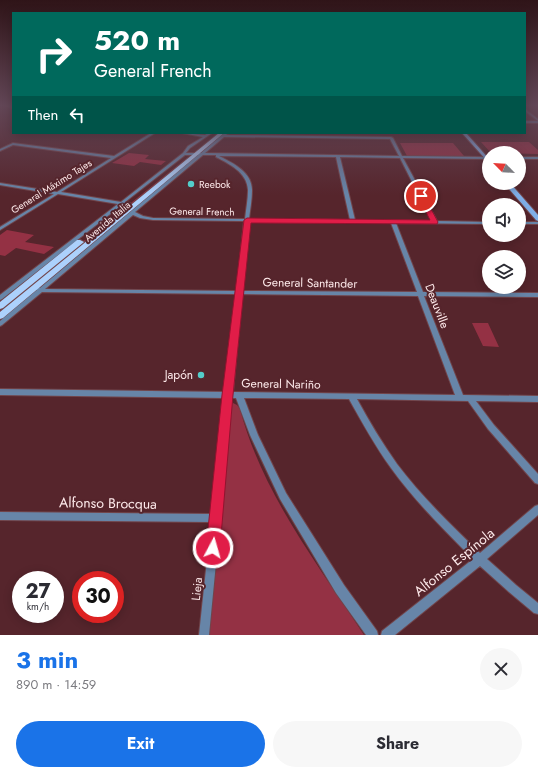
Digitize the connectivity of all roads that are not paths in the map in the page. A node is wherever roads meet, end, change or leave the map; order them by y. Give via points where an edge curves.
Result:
1 (149, 136) edge
2 (206, 136) edge
3 (219, 136) edge
4 (229, 136) edge
5 (466, 136) edge
6 (0, 150) edge
7 (482, 152) edge
8 (192, 155) junction
9 (217, 156) junction
10 (114, 157) junction
11 (338, 157) junction
12 (401, 158) junction
13 (526, 158) edge
14 (538, 158) edge
15 (482, 159) edge
16 (0, 184) edge
17 (513, 190) edge
18 (57, 193) junction
19 (124, 204) junction
20 (132, 213) junction
21 (538, 219) edge
22 (247, 220) junction
23 (353, 222) junction
24 (393, 222) junction
25 (434, 222) junction
26 (482, 223) edge
27 (526, 223) edge
28 (538, 223) edge
29 (0, 229) edge
30 (38, 288) junction
31 (239, 293) junction
32 (420, 295) junction
33 (538, 295) edge
34 (0, 298) edge
35 (0, 306) edge
36 (0, 316) edge
37 (0, 324) edge
38 (0, 392) edge
39 (228, 395) junction
40 (239, 395) junction
41 (351, 396) junction
42 (460, 398) junction
43 (470, 398) junction
44 (538, 399) edge
45 (538, 480) edge
46 (538, 509) edge
47 (0, 516) edge
48 (216, 518) junction
49 (479, 560) junction
50 (538, 609) edge
51 (204, 635) edge
52 (373, 635) edge
53 (386, 635) edge

1 - 10 street, General Máximo Tajes
2 - 8 street, Avenida Italia via 189,148
3 - 8 main road, Avenida Italia
4 - 12 street via 390,138
5 - 7 main road
6 - 10 street via 13,144
8 - 9 street
8 - 19 main road, Avenida Italia
8 - 20 street, Avenida Italia
8 - 30 main road, Avenida Italia
9 - 11 street
9 - 22 street, Lieja via 248,177 250,190
10 - 18 street, General Máximo Tajes
11 - 12 street
11 - 23 street
12 - 15 street
12 - 25 street
13 - 14 street
16 - 18 street
17 - 21 main road
18 - 19 street
18 - 29 street, General Máximo Tajes
19 - 34 street, Avenida Italia
19 - 35 main road, Avenida Italia
20 - 22 street, General French via 153,219
20 - 30 street, Avenida Italia
22 - 23 street, General French
22 - 31 street, Lieja
23 - 24 street, General French
24 - 25 street, General French
24 - 32 street, Deauville
25 - 26 street, General French
27 - 28 street
30 - 31 street, General Santander
30 - 36 main road, Avenida Italia
30 - 37 street, Avenida Italia
31 - 32 street, General Santander
31 - 39 street, Lieja
32 - 33 street, General Santander
32 - 42 street, Deauville
38 - 39 street, General Nariño
39 - 40 street, General Nariño
39 - 48 street, Lieja
40 - 41 street, General Nariño
40 - 52 street via 254,435 283,496 340,589
41 - 42 street, General Nariño
41 - 49 street via 395,467
42 - 43 street, General Nariño
43 - 44 street, General Nariño
43 - 45 street via 499,437
46 - 49 street, Alfonso Espínola
47 - 48 street, Alfonso Brocqua
48 - 51 street, Lieja
49 - 50 street
49 - 53 street, Alfonso Espínola

